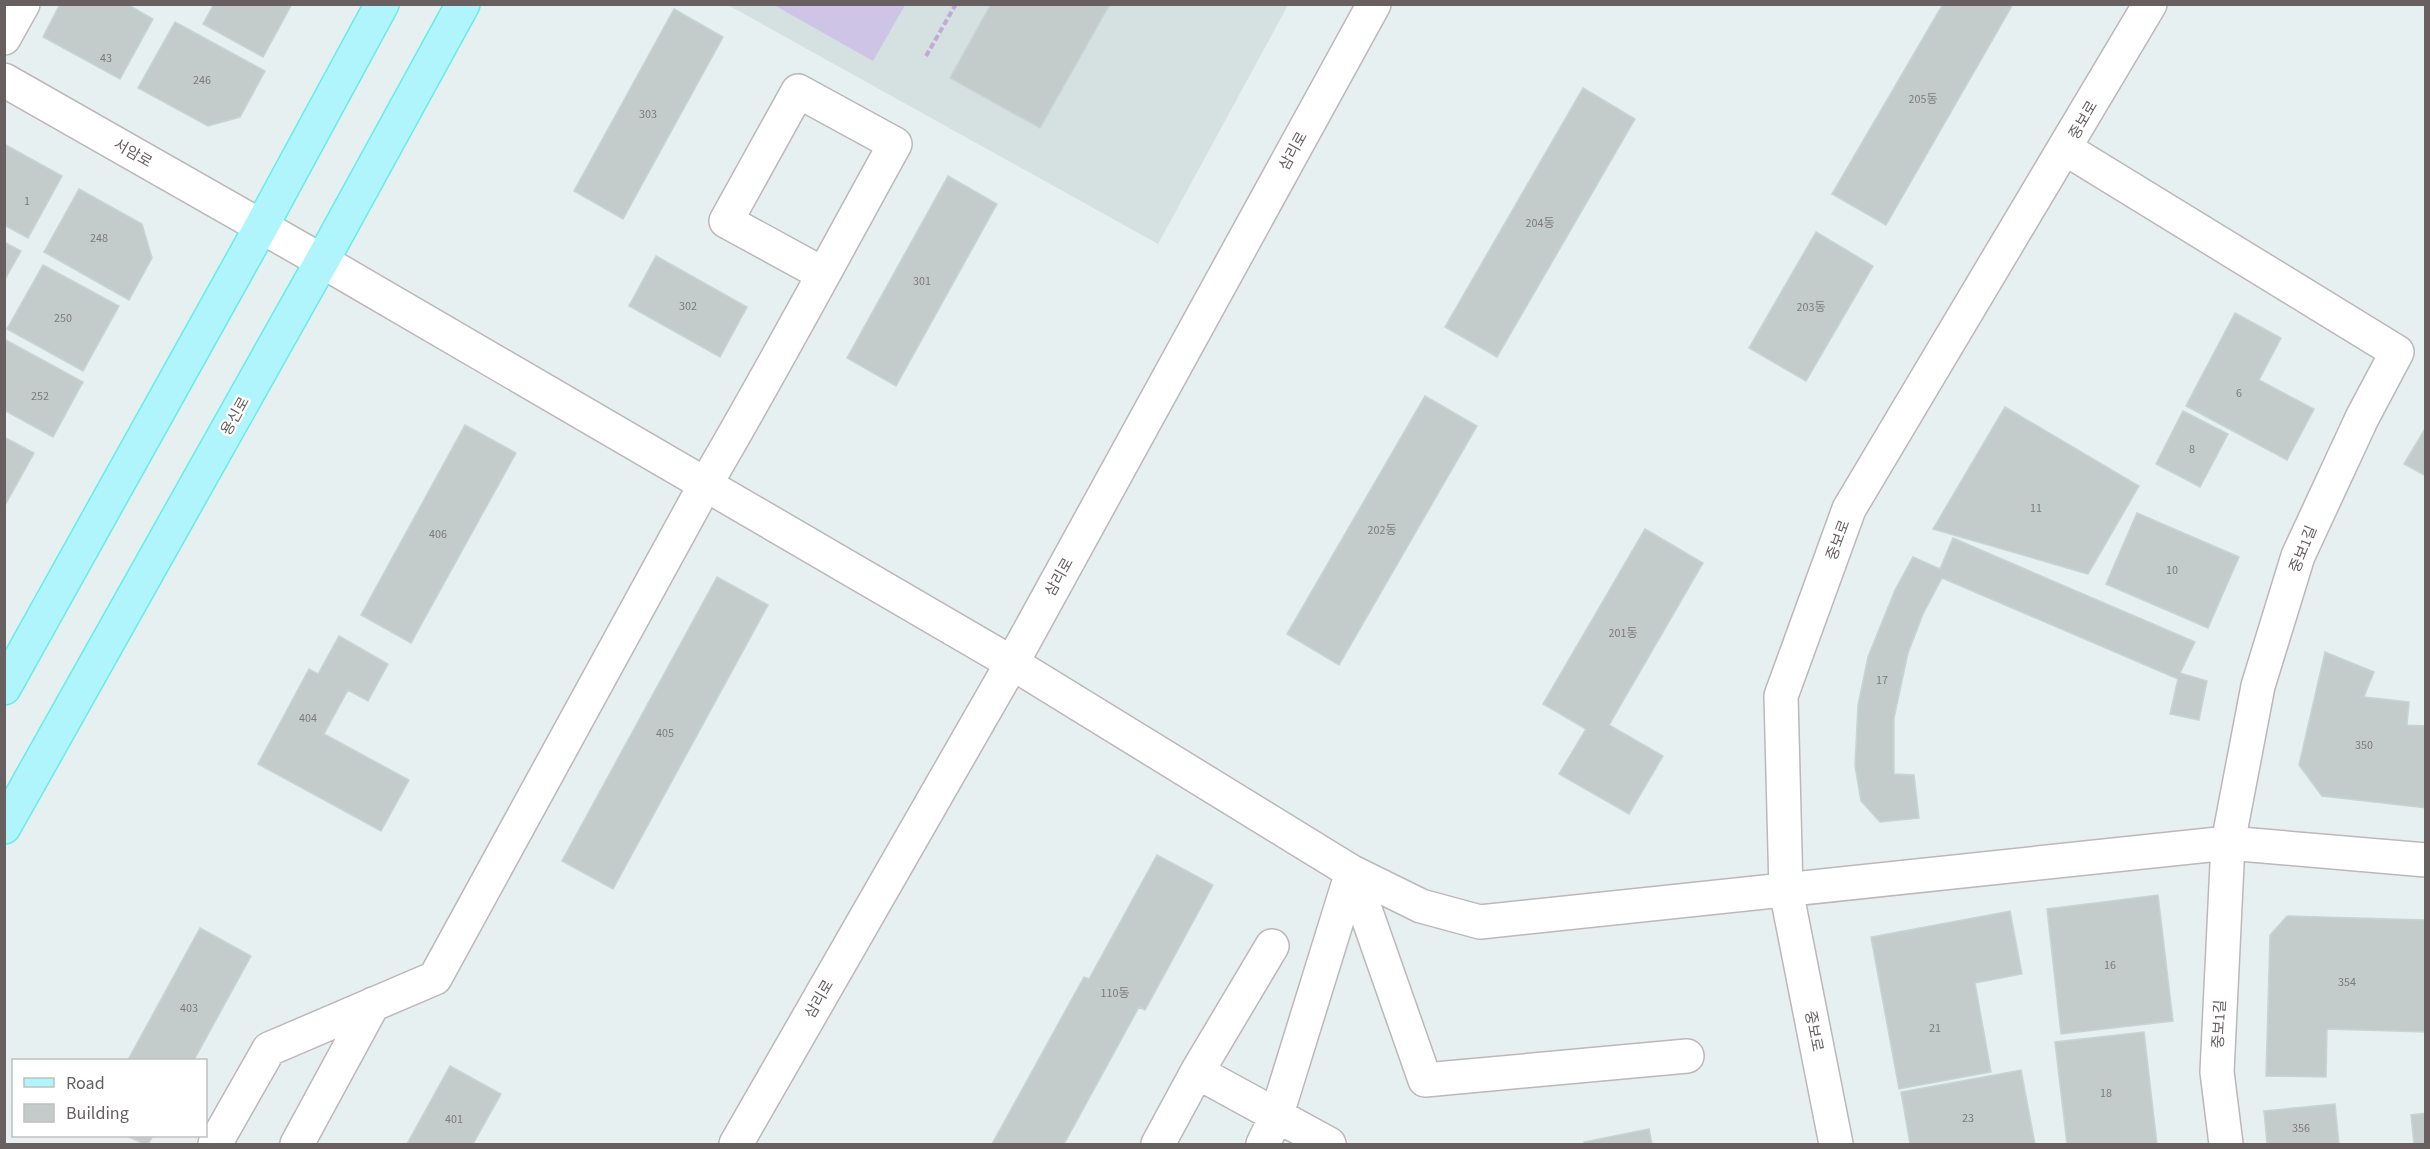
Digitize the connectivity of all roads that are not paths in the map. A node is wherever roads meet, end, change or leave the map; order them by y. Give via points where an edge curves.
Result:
1 (23, 4) edge
2 (382, 4) edge
3 (463, 4) edge
4 (1374, 4) edge
5 (2150, 4) edge
6 (4, 38) edge
7 (4, 80) edge
8 (2066, 149) junction
9 (261, 227) junction
10 (322, 261) junction
11 (823, 274) junction
12 (705, 485) junction
13 (1012, 663) junction
14 (4, 688) edge
15 (4, 826) edge
16 (2228, 843) junction
17 (2426, 860) edge
18 (1352, 872) junction
19 (1785, 890) junction
20 (1272, 946) dead end
21 (373, 1004) junction
22 (1687, 1056) dead end
23 (1197, 1072) junction
24 (1269, 1131) edge
25 (215, 1144) edge
26 (297, 1144) edge
27 (736, 1144) edge
28 (1158, 1144) edge
29 (1329, 1144) edge
30 (1836, 1144) edge
31 (2226, 1144) edge

1 - 6 street
2 - 9 main road
3 - 10 main road, 용신로
4 - 13 street, 삼리로
5 - 8 street, 중보로
7 - 9 street, 서암로
8 - 16 street, 중보1길 via 2397,352 2298,556 2258,686
8 - 19 street, 중보로 via 1850,509 1781,696
9 - 10 street, 서암로
9 - 14 main road
10 - 12 street, 서암로
10 - 15 main road, 용신로
11 - 11 street via 726,221 798,91 895,144
11 - 12 street
12 - 13 street, 서암로
12 - 21 street via 435,978
13 - 18 street, 서암로
13 - 27 street, 삼리로
16 - 17 street, 서암로
16 - 19 street, 서암로
16 - 31 street, 중보1길 via 2217,1072
18 - 19 street, 서암로 via 1420,906 1480,922
18 - 22 street via 1425,1080
18 - 24 street
19 - 30 street, 중보로
20 - 23 street
21 - 25 street via 269,1049
21 - 26 street
23 - 24 street
23 - 28 street
24 - 29 street

